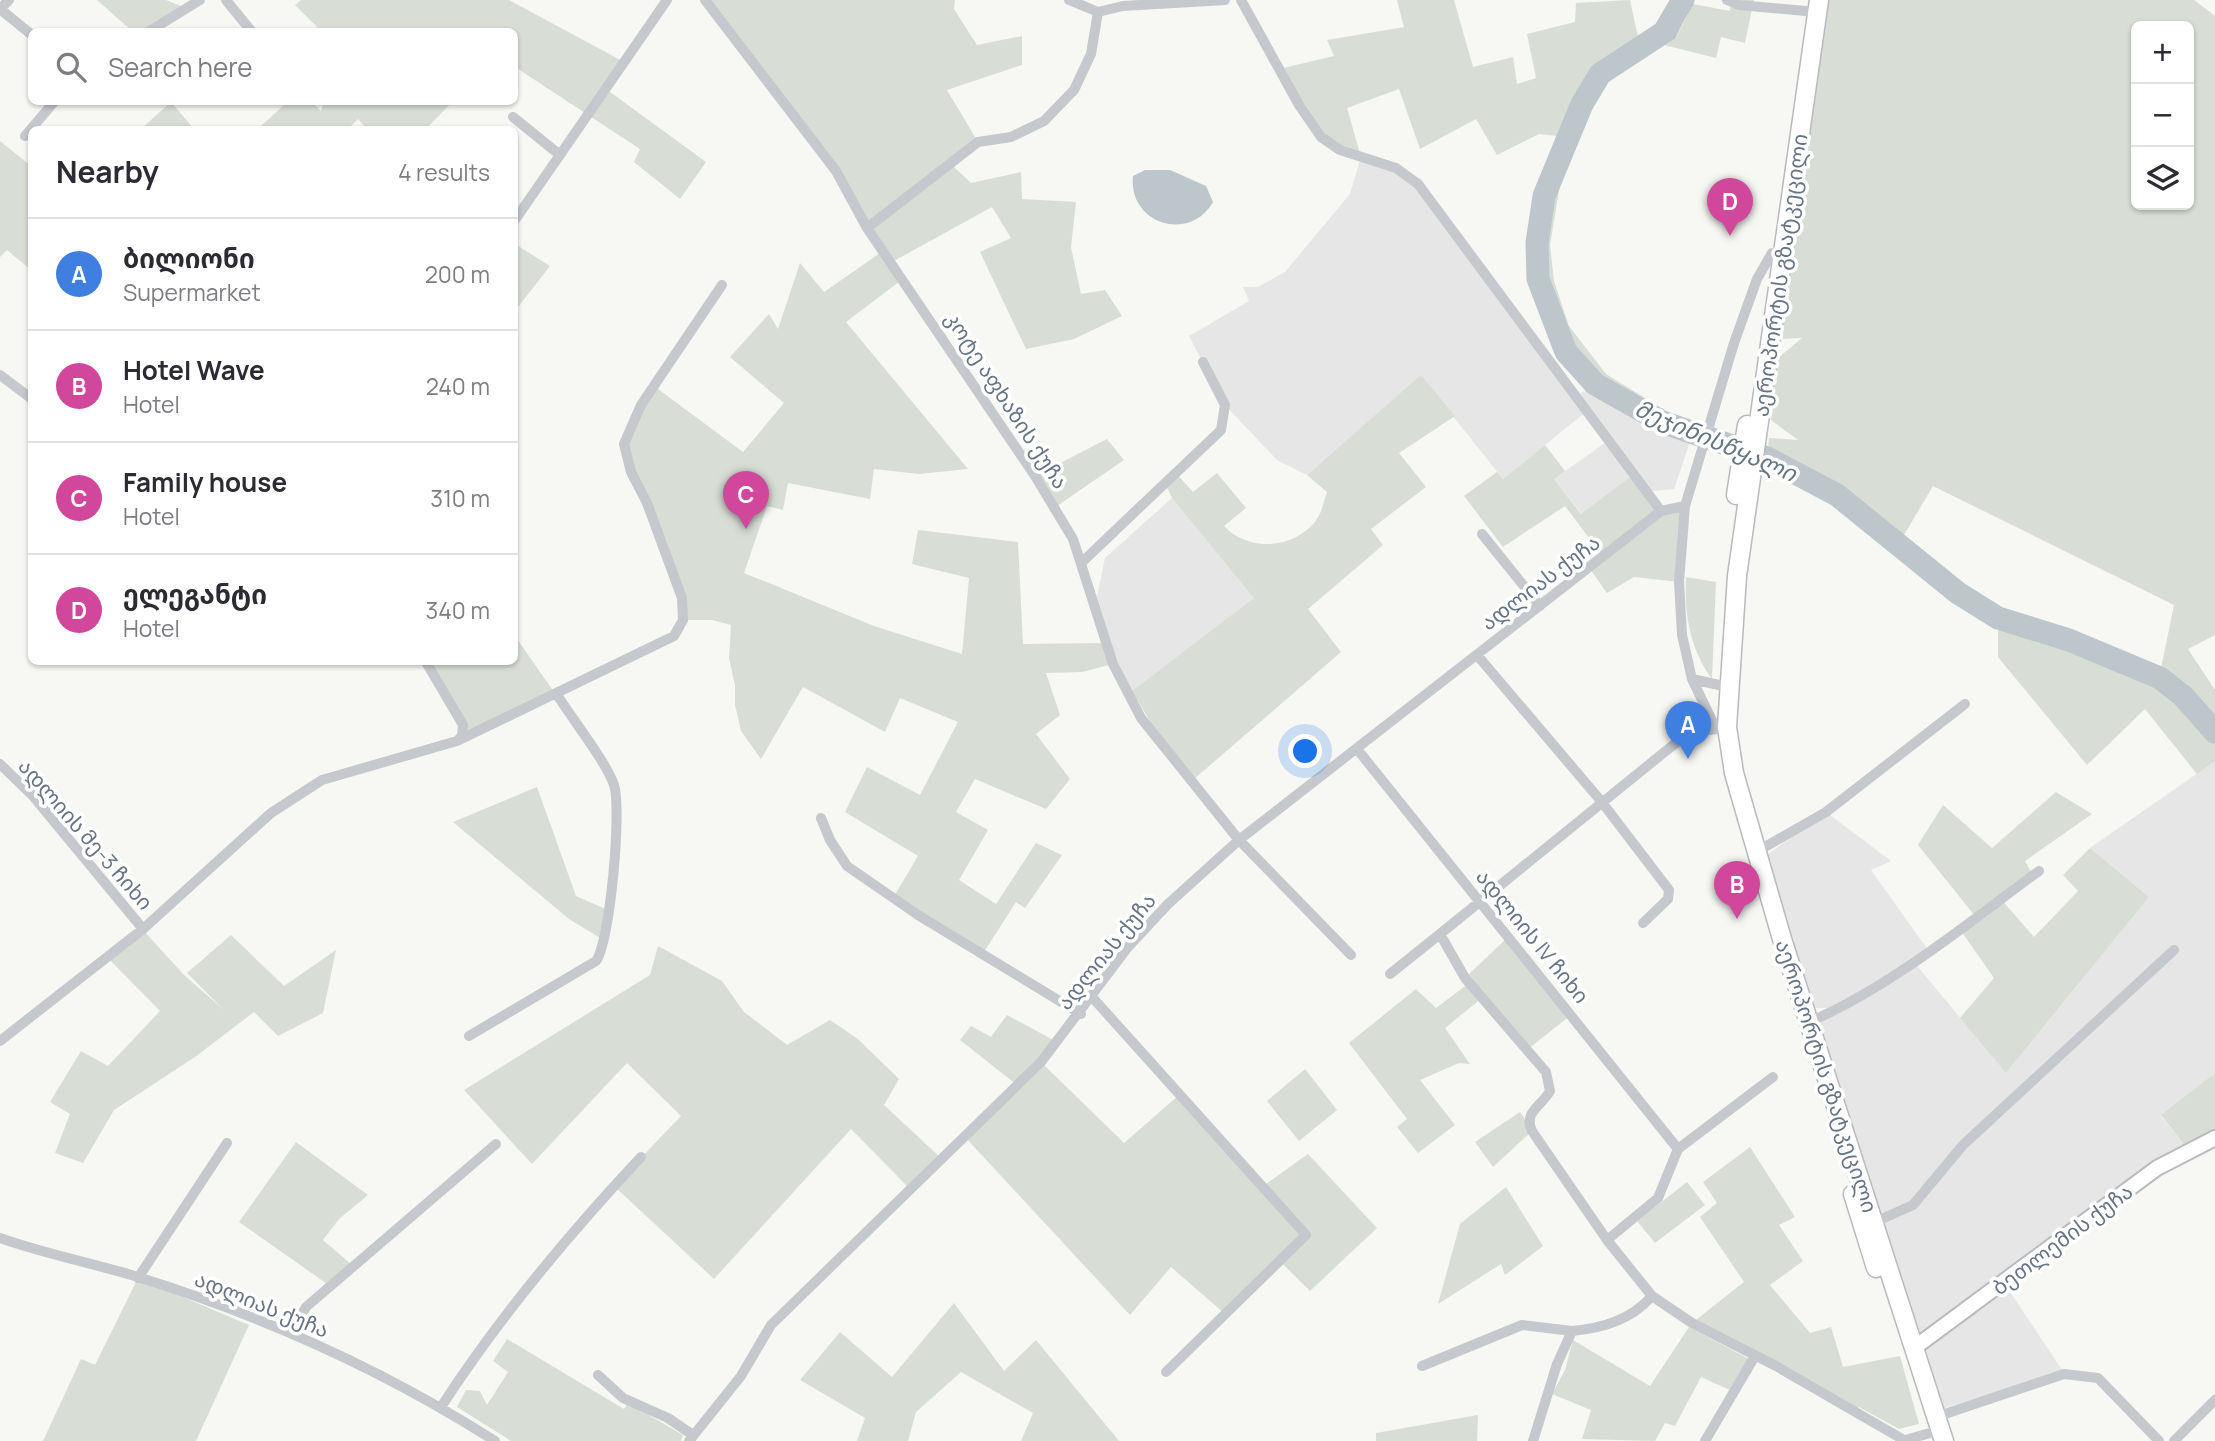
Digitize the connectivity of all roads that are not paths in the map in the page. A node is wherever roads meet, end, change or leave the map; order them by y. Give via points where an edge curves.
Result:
1 (9, 0) edge
2 (200, 0) edge
3 (226, 0) edge
4 (667, 0) edge
5 (705, 0) edge
6 (1069, 0) edge
7 (1225, 0) edge
8 (1241, 0) edge
9 (1727, 0) edge
10 (1811, 4) edge
11 (0, 9) edge
12 (1098, 12) junction
13 (154, 28) edge
14 (249, 28) edge
15 (28, 32) edge
16 (51, 105) edge
17 (513, 117) dead end
18 (34, 126) edge
19 (28, 132) edge
20 (25, 136) dead end
21 (560, 155) junction
22 (518, 216) edge
23 (867, 228) junction
24 (1772, 253) junction
25 (722, 285) dead end
26 (1203, 362) dead end
27 (0, 375) edge
28 (28, 396) edge
29 (1752, 429) junction
30 (1685, 506) junction
31 (1661, 511) junction
32 (1482, 534) dead end
33 (1081, 563) junction
34 (1540, 607) junction
35 (1477, 654) junction
36 (428, 665) edge
37 (1692, 679) junction
38 (1723, 686) junction
39 (556, 693) junction
40 (1965, 704) dead end
41 (1716, 729) junction
42 (457, 741) junction
43 (1357, 749) junction
44 (0, 764) edge
45 (1601, 801) junction
46 (821, 818) dead end
47 (1239, 840) junction
48 (1756, 852) junction
49 (2039, 871) dead end
50 (1480, 900) junction
51 (1643, 923) dead end
52 (143, 929) junction
53 (1440, 934) junction
54 (2174, 950) dead end
55 (1351, 954) dead end
56 (1390, 974) dead end
57 (1092, 997) junction
58 (1081, 1014) junction
59 (1809, 1022) junction
60 (469, 1036) dead end
61 (0, 1041) edge
62 (1773, 1077) dead end
63 (2215, 1138) edge
64 (227, 1143) dead end
65 (496, 1143) dead end
66 (1678, 1149) junction
67 (641, 1157) dead end
68 (1875, 1222) junction
69 (0, 1238) edge
70 (1607, 1240) junction
71 (138, 1278) junction
72 (1652, 1296) junction
73 (1572, 1331) junction
74 (291, 1332) junction
75 (1914, 1348) junction
76 (1755, 1356) junction
77 (1422, 1366) dead end
78 (1166, 1372) dead end
79 (598, 1375) dead end
80 (2215, 1400) edge
81 (441, 1407) junction
82 (1936, 1433) edge
83 (691, 1438) edge
84 (1903, 1440) edge
85 (495, 1441) edge
86 (1533, 1441) edge
87 (1705, 1441) edge
88 (2159, 1441) edge
89 (2174, 1441) edge

1 - 11 street
2 - 13 street
3 - 14 street
4 - 21 street
5 - 23 street, კოტე აფხაზის ქუჩა via 836,170
6 - 12 street
7 - 12 street via 1123,6
8 - 31 street via 1321,137 1340,150 1395,168 1418,184
9 - 10 street via 1739,5
10 - 24 highway, აეროპორტის გზატკეცილი
10 - 29 highway, აეროპორტის გზატკეცილი
11 - 15 street
12 - 23 street via 1091,54 1074,90 1044,121 1011,137 978,142
16 - 18 street
17 - 21 street
19 - 20 street
21 - 22 street
23 - 33 street, კოტე აფხაზის ქუჩა via 1035,476 1073,538
24 - 29 highway, აეროპორტის გზატკეცილი
24 - 30 street via 1750,298
25 - 39 street, ადლიის მე-3 ჩიხი via 641,405 624,444 682,598 683,620 674,636
26 - 33 street via 1225,405 1221,430
27 - 28 street
29 - 38 highway, აეროპორტის გზატკეცილი via 1726,575
30 - 31 street, ადლიას ქუჩა
30 - 37 street via 1679,582 1682,635
31 - 34 street, ადლიას ქუჩა
32 - 34 street
33 - 47 street, კოტე აფხაზის ქუჩა via 1113,664 1141,718
34 - 35 street, ადლიას ქუჩა
35 - 43 street, ადლიას ქუჩა
35 - 45 street
36 - 42 street via 463,725
37 - 38 street
37 - 41 street
38 - 41 highway, აეროპორტის გზატკეცილი
38 - 48 highway, აეროპორტის გზატკეცილი via 1734,773
39 - 42 street, ადლიის მე-3 ჩიხი
39 - 60 street via 614,783 618,818 605,941 596,961
40 - 48 street via 1826,812
41 - 45 street via 1688,733
41 - 82 highway, აეროპორტის გზატკეცილი via 1723,775 1746,857
42 - 52 street, ადლიის მე-3 ჩიხი via 322,780 271,813
43 - 47 street, ადლიას ქუჩა
43 - 50 street, ადლიის IV ჩიხი
44 - 52 street, ადლიის მე-3 ჩიხი via 33,796
45 - 50 street
45 - 51 street via 1669,890 1668,899
46 - 58 street via 847,866
47 - 55 street, კოტე აფხაზის ქუჩა
47 - 57 street, ადლიას ქუჩა via 1168,904 1128,947
48 - 59 highway, აეროპორტის გზატკეცილი
49 - 59 street via 1880,986
50 - 53 street
50 - 66 street, ადლიის IV ჩიხი
52 - 61 street, ადლიის მე-3 ჩიხი
53 - 56 street
53 - 70 street via 1465,978 1546,1072 1550,1090 1528,1122
54 - 68 street via 1963,1145 1913,1205
57 - 58 street, ადლიას ქუჩა
57 - 78 street via 1306,1235
58 - 83 street, ადლიას ქუჩა via 1041,1062 771,1325 741,1376
59 - 68 highway, აეროპორტის გზატკეცილი
62 - 66 street
63 - 75 street, ბეთლემის ქუჩა via 2157,1168
64 - 71 street
65 - 74 street via 306,1307
66 - 70 street via 1658,1198
67 - 81 street via 575,1228 495,1326
68 - 75 highway, აეროპორტის გზატკეცილი
69 - 71 street, ადლიას ქუჩა
70 - 72 street
71 - 74 street, ადლიას ქუჩა
72 - 73 street via 1639,1311 1620,1320
72 - 76 street
73 - 77 street via 1521,1325
73 - 86 street
74 - 81 street, ადლიას ქუჩა
75 - 82 highway, აეროპორტის გზატკეცილი
76 - 84 street
76 - 87 street
79 - 83 street via 623,1398 668,1418
80 - 89 street
81 - 85 street, ადლიას ქუჩა
82 - 84 street
82 - 88 street via 2064,1374 2098,1378

